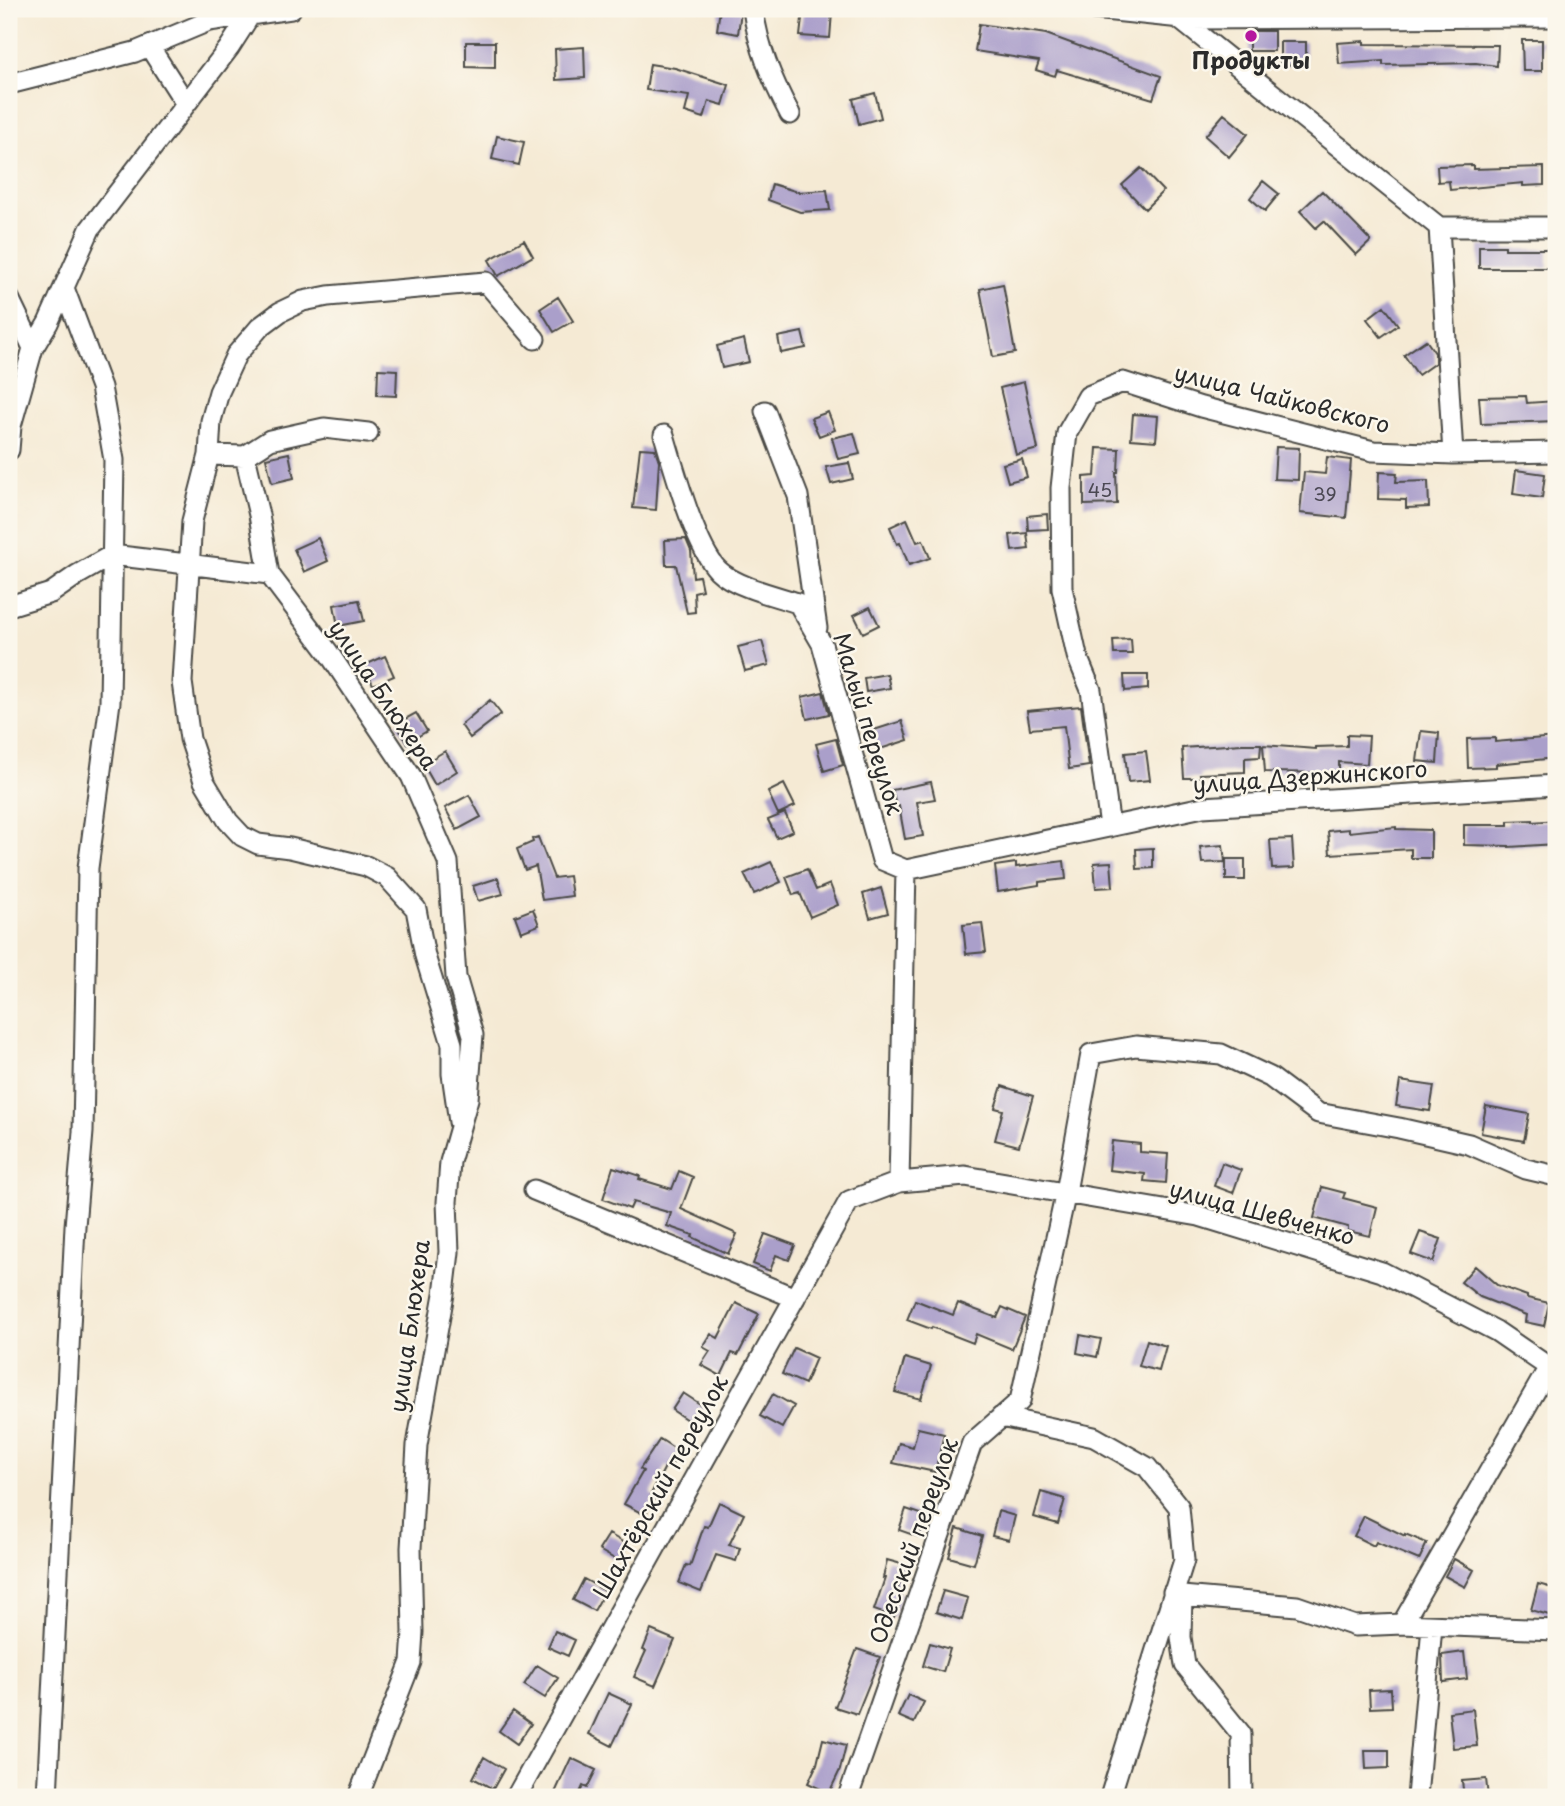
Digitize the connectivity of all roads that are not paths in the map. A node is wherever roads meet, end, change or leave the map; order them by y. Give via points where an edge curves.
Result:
1 (291, 9) edge
2 (753, 9) edge
3 (1094, 9) edge
4 (252, 12) edge
5 (1186, 15) edge
6 (1556, 17) edge
7 (149, 46) junction
8 (9, 84) edge
9 (186, 104) junction
10 (790, 114) dead end
11 (1556, 227) edge
12 (1439, 228) junction
13 (64, 288) junction
14 (9, 298) edge
15 (535, 339) dead end
16 (33, 348) junction
17 (765, 411) dead end
18 (368, 433) dead end
19 (664, 435) dead end
20 (9, 450) edge
21 (1556, 452) edge
22 (1453, 454) junction
23 (209, 455) junction
24 (245, 456) junction
25 (112, 555) junction
26 (191, 565) junction
27 (269, 574) junction
28 (9, 606) edge
29 (819, 640) junction
30 (1556, 785) edge
31 (1110, 827) junction
32 (906, 870) junction
33 (460, 1130) junction
34 (1556, 1176) edge
35 (899, 1182) junction
36 (534, 1190) dead end
37 (1066, 1192) junction
38 (849, 1201) joint
39 (794, 1298) junction
40 (1552, 1369) edge
41 (1001, 1417) junction
42 (1178, 1594) junction
43 (1402, 1624) junction
44 (1432, 1626) junction
45 (1556, 1630) edge
46 (47, 1797) edge
47 (358, 1797) edge
48 (516, 1797) edge
49 (848, 1797) edge
50 (1110, 1797) edge
51 (1242, 1797) edge
52 (1417, 1797) edge

1 - 4 street
2 - 10 street via 772,79
3 - 5 street
4 - 7 street via 209,21
4 - 9 street
5 - 6 street
5 - 12 street
7 - 8 street
7 - 9 street
9 - 13 street via 90,229
11 - 12 street
12 - 22 street
13 - 16 street
13 - 25 street via 102,387 114,460
14 - 16 street
15 - 23 street via 486,282 303,301 260,327 236,355 219,391
16 - 20 street via 11,426
17 - 29 street via 798,496
18 - 24 street via 324,428 270,440
19 - 29 street, Малый переулок via 704,550 718,571 755,590 797,603
21 - 22 street, улица Чайковского
22 - 31 street, улица Чайковского via 1373,451 1123,382 1088,396 1067,433 1061,488 1062,588 1077,656 1091,690
23 - 24 street
23 - 26 street via 192,521
24 - 27 street
25 - 26 street
25 - 28 street via 51,593
25 - 46 street via 110,702 88,868 82,1132
26 - 27 street
26 - 33 street via 182,682 190,739 204,781 242,836 258,844 366,866 387,877 416,908 425,956 453,1044
27 - 33 street, улица Блюхера via 411,776 448,862 456,977 472,1035 468,1099
29 - 32 street, Малый переулок via 882,860
30 - 31 street, улица Дзержинского via 1203,807
31 - 32 street, улица Дзержинского
32 - 35 street
33 - 47 street, улица Блюхера via 449,1176 445,1284 417,1445 411,1662
34 - 37 street, Одесский переулок via 1526,1169 1469,1144 1318,1113 1270,1077 1221,1054 1136,1046 1091,1054
35 - 37 street, улица Шевченко via 965,1176
35 - 38 street, улица Шевченко
36 - 39 street
37 - 40 street, улица Шевченко via 1199,1216 1382,1272 1496,1331
37 - 41 street, Одесский переулок via 1020,1401
38 - 39 street, Шахтёрский переулок
39 - 48 street, Шахтёрский переулок
40 - 43 street
41 - 42 street via 1094,1437 1147,1467 1179,1507 1184,1560
41 - 49 street, Одесский переулок via 972,1443
42 - 43 street via 1297,1606 1355,1626
42 - 50 street
42 - 51 street via 1185,1665 1241,1734
43 - 44 street
44 - 45 street
44 - 52 street

